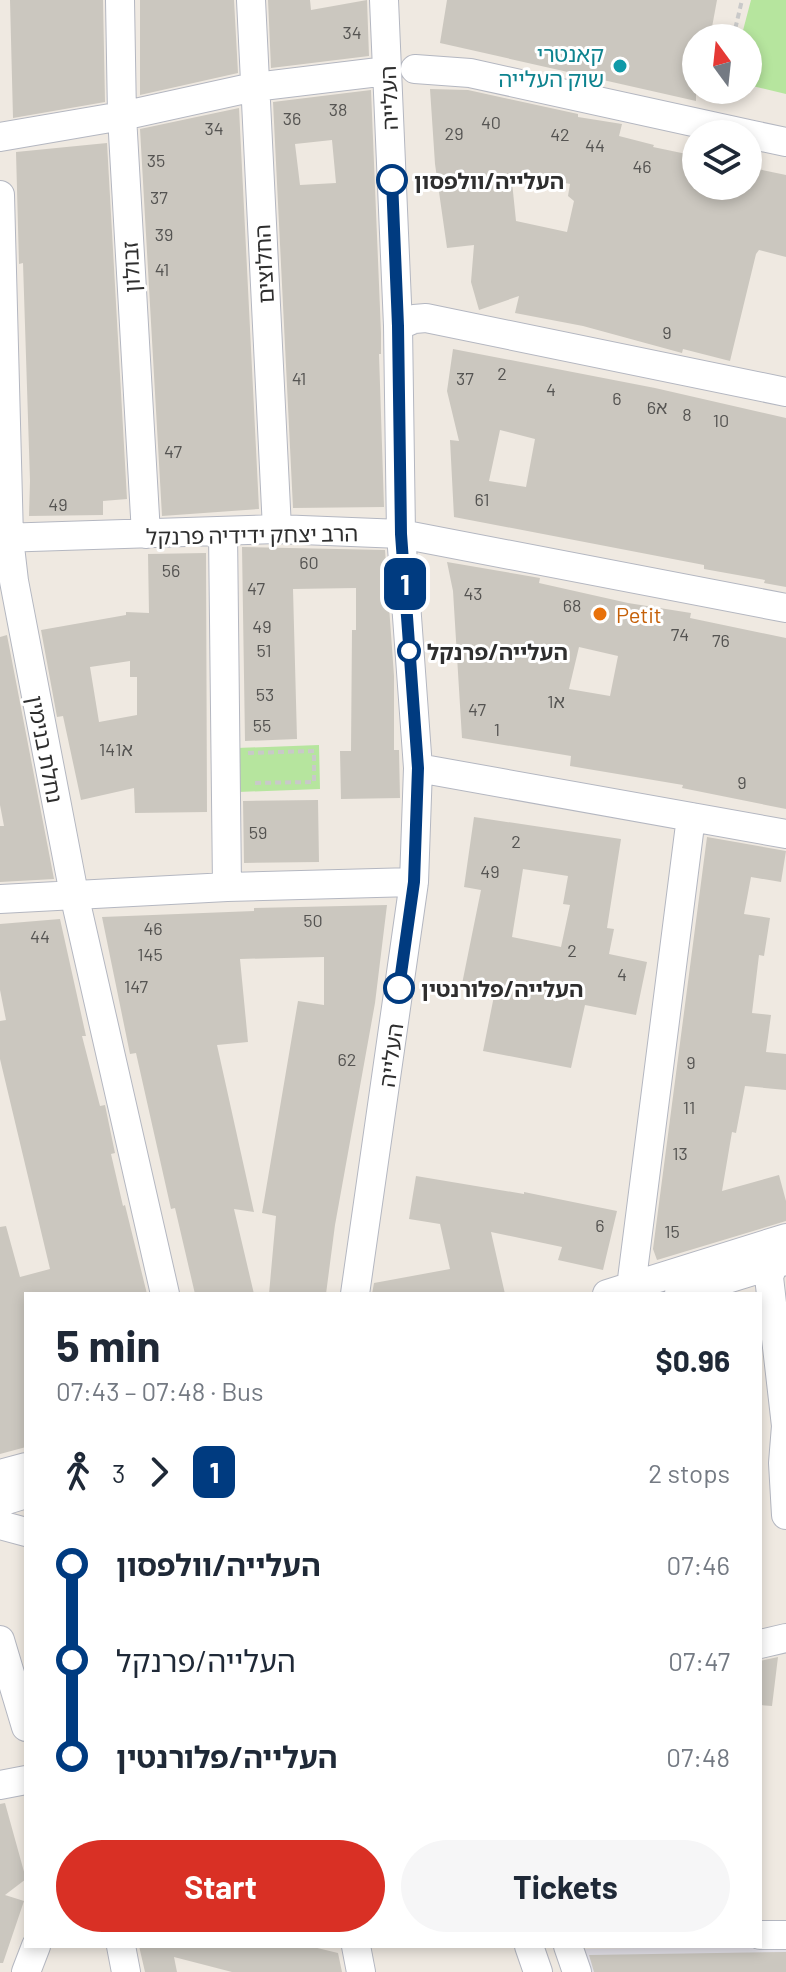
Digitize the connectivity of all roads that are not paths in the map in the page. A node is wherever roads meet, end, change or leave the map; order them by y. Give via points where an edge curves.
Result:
1 (120, 0) edge
2 (251, 0) edge
3 (384, 0) edge
4 (401, 70) junction
5 (254, 87) junction
6 (122, 116) junction
7 (684, 120) edge
8 (0, 137) edge
9 (762, 137) edge
10 (786, 142) edge
11 (0, 195) edge
12 (398, 326) junction
13 (786, 392) edge
14 (277, 529) junction
15 (223, 531) junction
16 (146, 534) junction
17 (401, 534) junction
18 (4, 538) edge
19 (786, 608) edge
20 (418, 768) junction
21 (691, 817) junction
22 (786, 834) edge
23 (414, 882) junction
24 (227, 887) junction
25 (74, 894) junction
26 (0, 899) edge
27 (786, 1238) edge
28 (780, 1262) edge
29 (165, 1292) edge
30 (355, 1292) edge
31 (624, 1292) edge
32 (685, 1292) edge
33 (786, 1426) edge
34 (771, 1466) edge
35 (24, 1468) edge
36 (0, 1474) edge
37 (24, 1495) edge
38 (0, 1502) edge
39 (786, 1515) edge
40 (0, 1525) edge
41 (24, 1531) edge
42 (786, 1638) edge
43 (0, 1640) edge
44 (762, 1644) edge
45 (24, 1720) edge
46 (24, 1780) edge
47 (0, 1785) edge
48 (762, 1935) edge
49 (786, 1935) edge
50 (35, 1948) edge
51 (121, 1948) edge
52 (356, 1948) edge
53 (530, 1948) edge
54 (569, 1948) edge
55 (26, 1972) edge
56 (126, 1972) edge
57 (361, 1972) edge
58 (538, 1972) edge
59 (577, 1972) edge

1 - 6 street, זבולון
2 - 5 street, החלוצים
3 - 4 street, העלייה
4 - 5 street
4 - 7 street via 470,73
4 - 12 street, העלייה
5 - 6 street
5 - 14 street, החלוצים
6 - 8 street
6 - 16 street, זבולון
9 - 10 street
11 - 18 street, נחלת בנימין
12 - 13 street via 426,318
12 - 17 street, העלייה
14 - 15 street, הרב יצחק ידידיה פרנקל
14 - 17 street, הרב יצחק ידידיה פרנקל
15 - 16 street, הרב יצחק ידידיה פרנקל
15 - 24 street
16 - 18 street, הרב יצחק ידידיה פרנקל
17 - 19 street, הרב יצחק ידידיה פרנקל
17 - 20 street, העלייה
18 - 25 street, נחלת בנימין
20 - 21 street
20 - 23 street, העלייה
21 - 22 street
21 - 31 street
23 - 24 street
23 - 30 street, העלייה
24 - 25 street
25 - 26 street
25 - 29 street, נחלת בנימין
27 - 31 street
28 - 32 street
28 - 33 street via 769,1277
33 - 34 street
34 - 39 street
35 - 36 street
37 - 38 street
40 - 41 street
42 - 44 street
43 - 45 street
46 - 47 street
48 - 49 street
50 - 55 street
51 - 56 street
52 - 57 street
53 - 58 street
54 - 59 street

